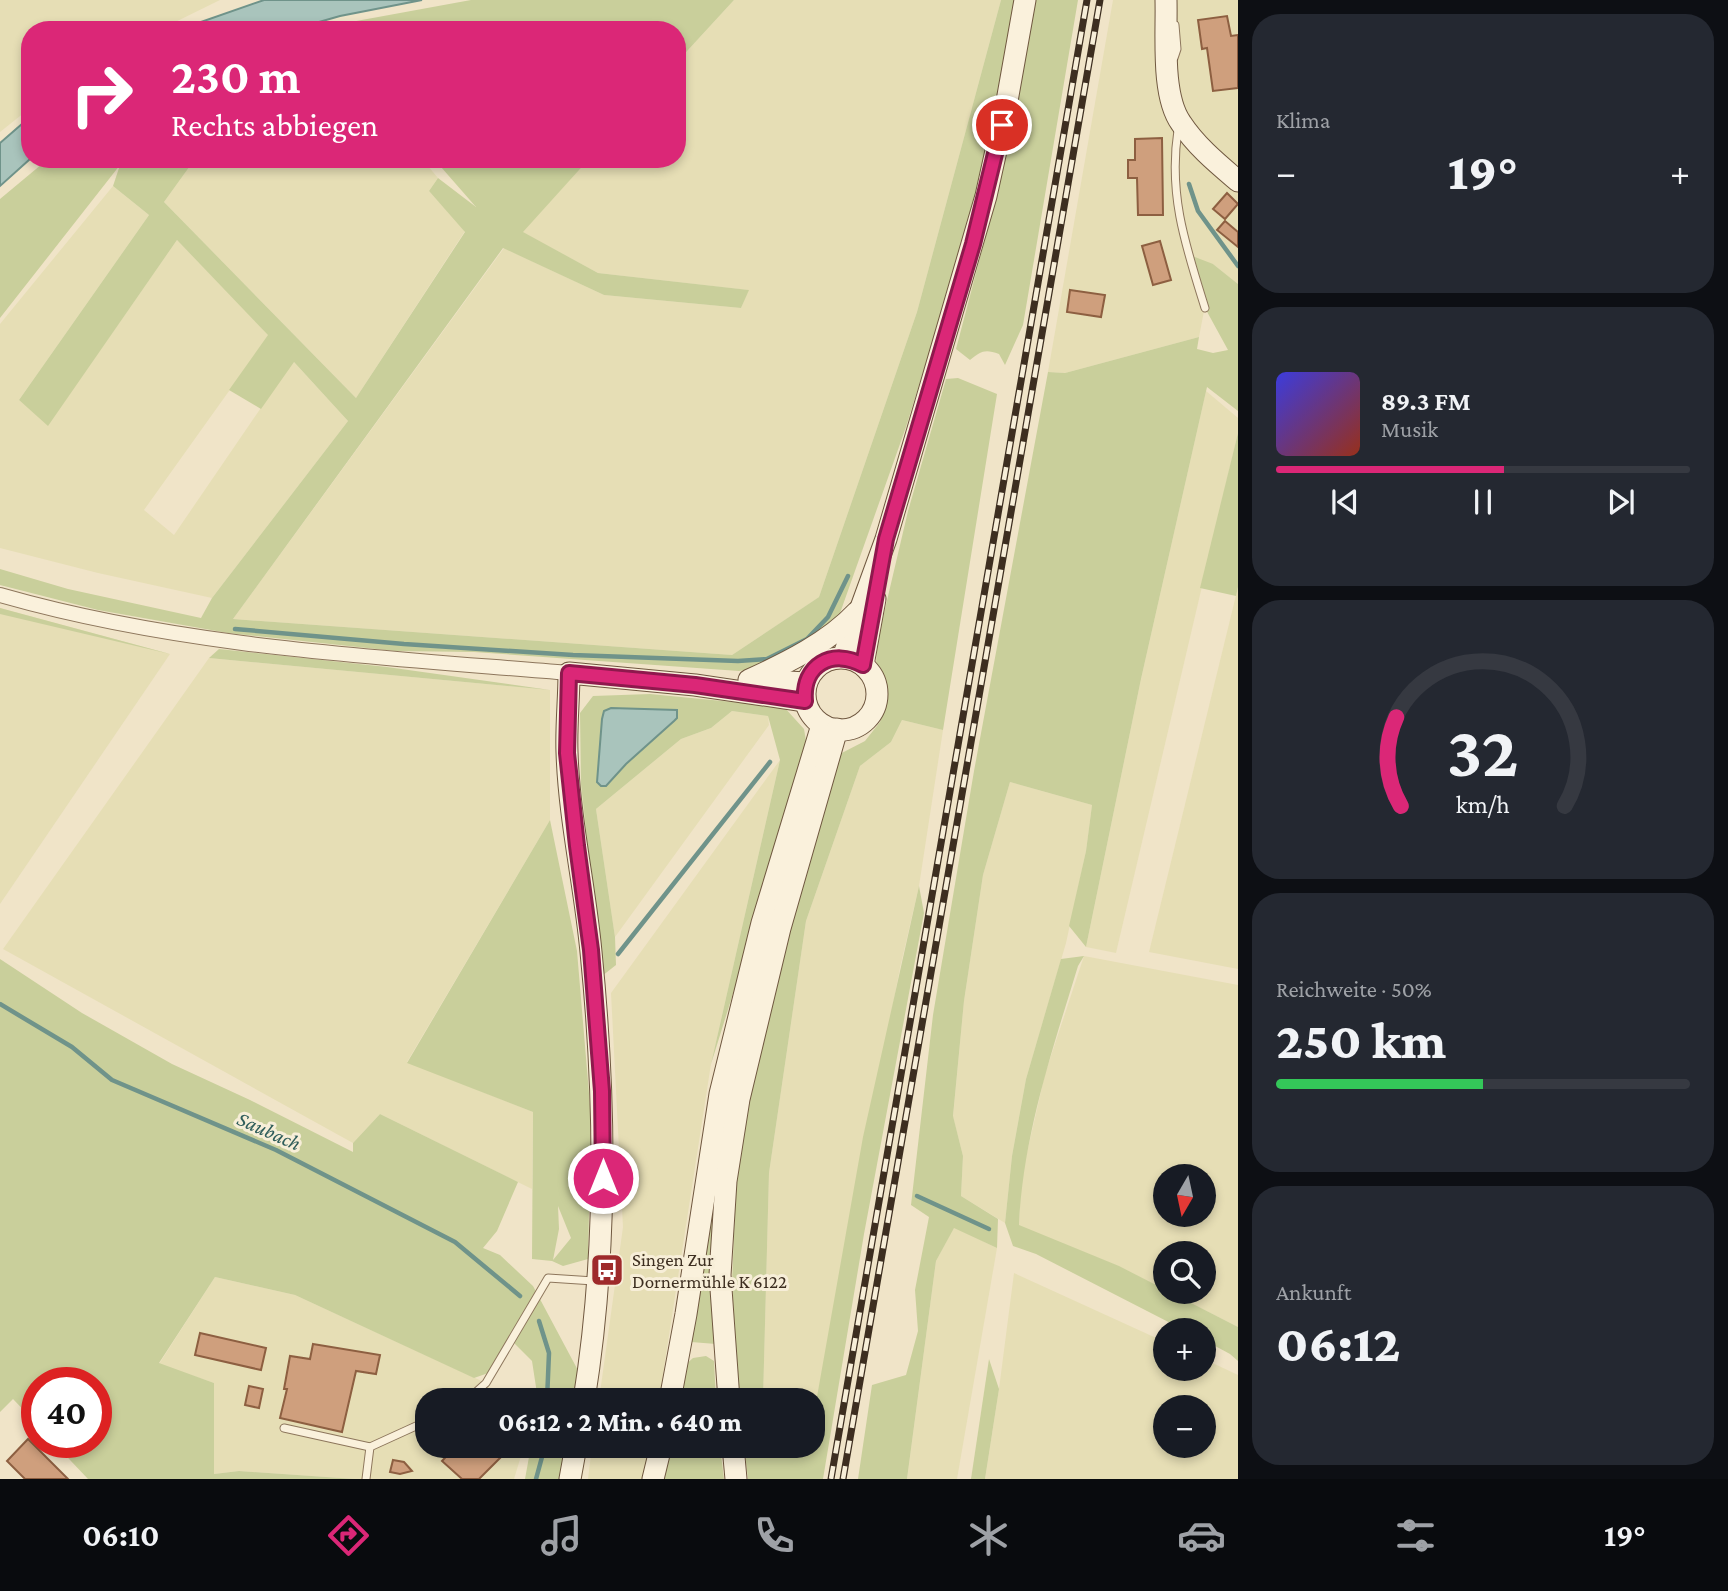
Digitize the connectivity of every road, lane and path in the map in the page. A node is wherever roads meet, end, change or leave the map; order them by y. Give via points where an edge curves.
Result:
1 (1026, 0) edge
2 (1163, 10) edge
3 (1169, 75) junction
4 (1180, 122) junction
5 (1238, 181) edge
6 (1205, 308) dead end
7 (886, 539) junction
8 (0, 595) edge
9 (861, 608) junction
10 (853, 661) junction
11 (569, 673) junction
12 (749, 680) junction
13 (695, 685) junction
14 (806, 692) junction
15 (830, 727) junction
16 (598, 1281) junction
17 (480, 1388) edge
18 (585, 1388) edge
19 (672, 1388) edge
20 (728, 1388) edge
21 (415, 1426) edge
22 (284, 1429) dead end
23 (370, 1447) junction
24 (574, 1458) edge
25 (658, 1458) edge
26 (734, 1458) edge
27 (366, 1479) edge
28 (570, 1479) edge
29 (653, 1479) edge
30 (736, 1479) edge

1 - 7 main road via 986,196
2 - 3 main road
2 - 3 lane via 1175,19 1177,49
3 - 4 main road via 1171,99
4 - 5 main road
4 - 6 lane via 1174,158 1177,210
7 - 9 main road
7 - 10 main road
8 - 11 street via 204,638
9 - 10 main road
9 - 12 main road via 843,627
10 - 14 main road via 820,664 809,676
10 - 15 main road via 869,671 876,686 876,703 861,723 845,730
11 - 13 main road
11 - 16 main road via 567,753 591,950 602,1091
12 - 13 main road
12 - 14 main road
13 - 14 main road
14 - 15 main road via 811,715
15 - 19 main road via 762,923 720,1094
15 - 20 main road via 739,1099 726,1181 720,1275
16 - 17 lane via 548,1278
16 - 18 main road
21 - 23 lane
22 - 23 lane
23 - 27 lane
24 - 28 main road
25 - 29 main road
26 - 30 main road

